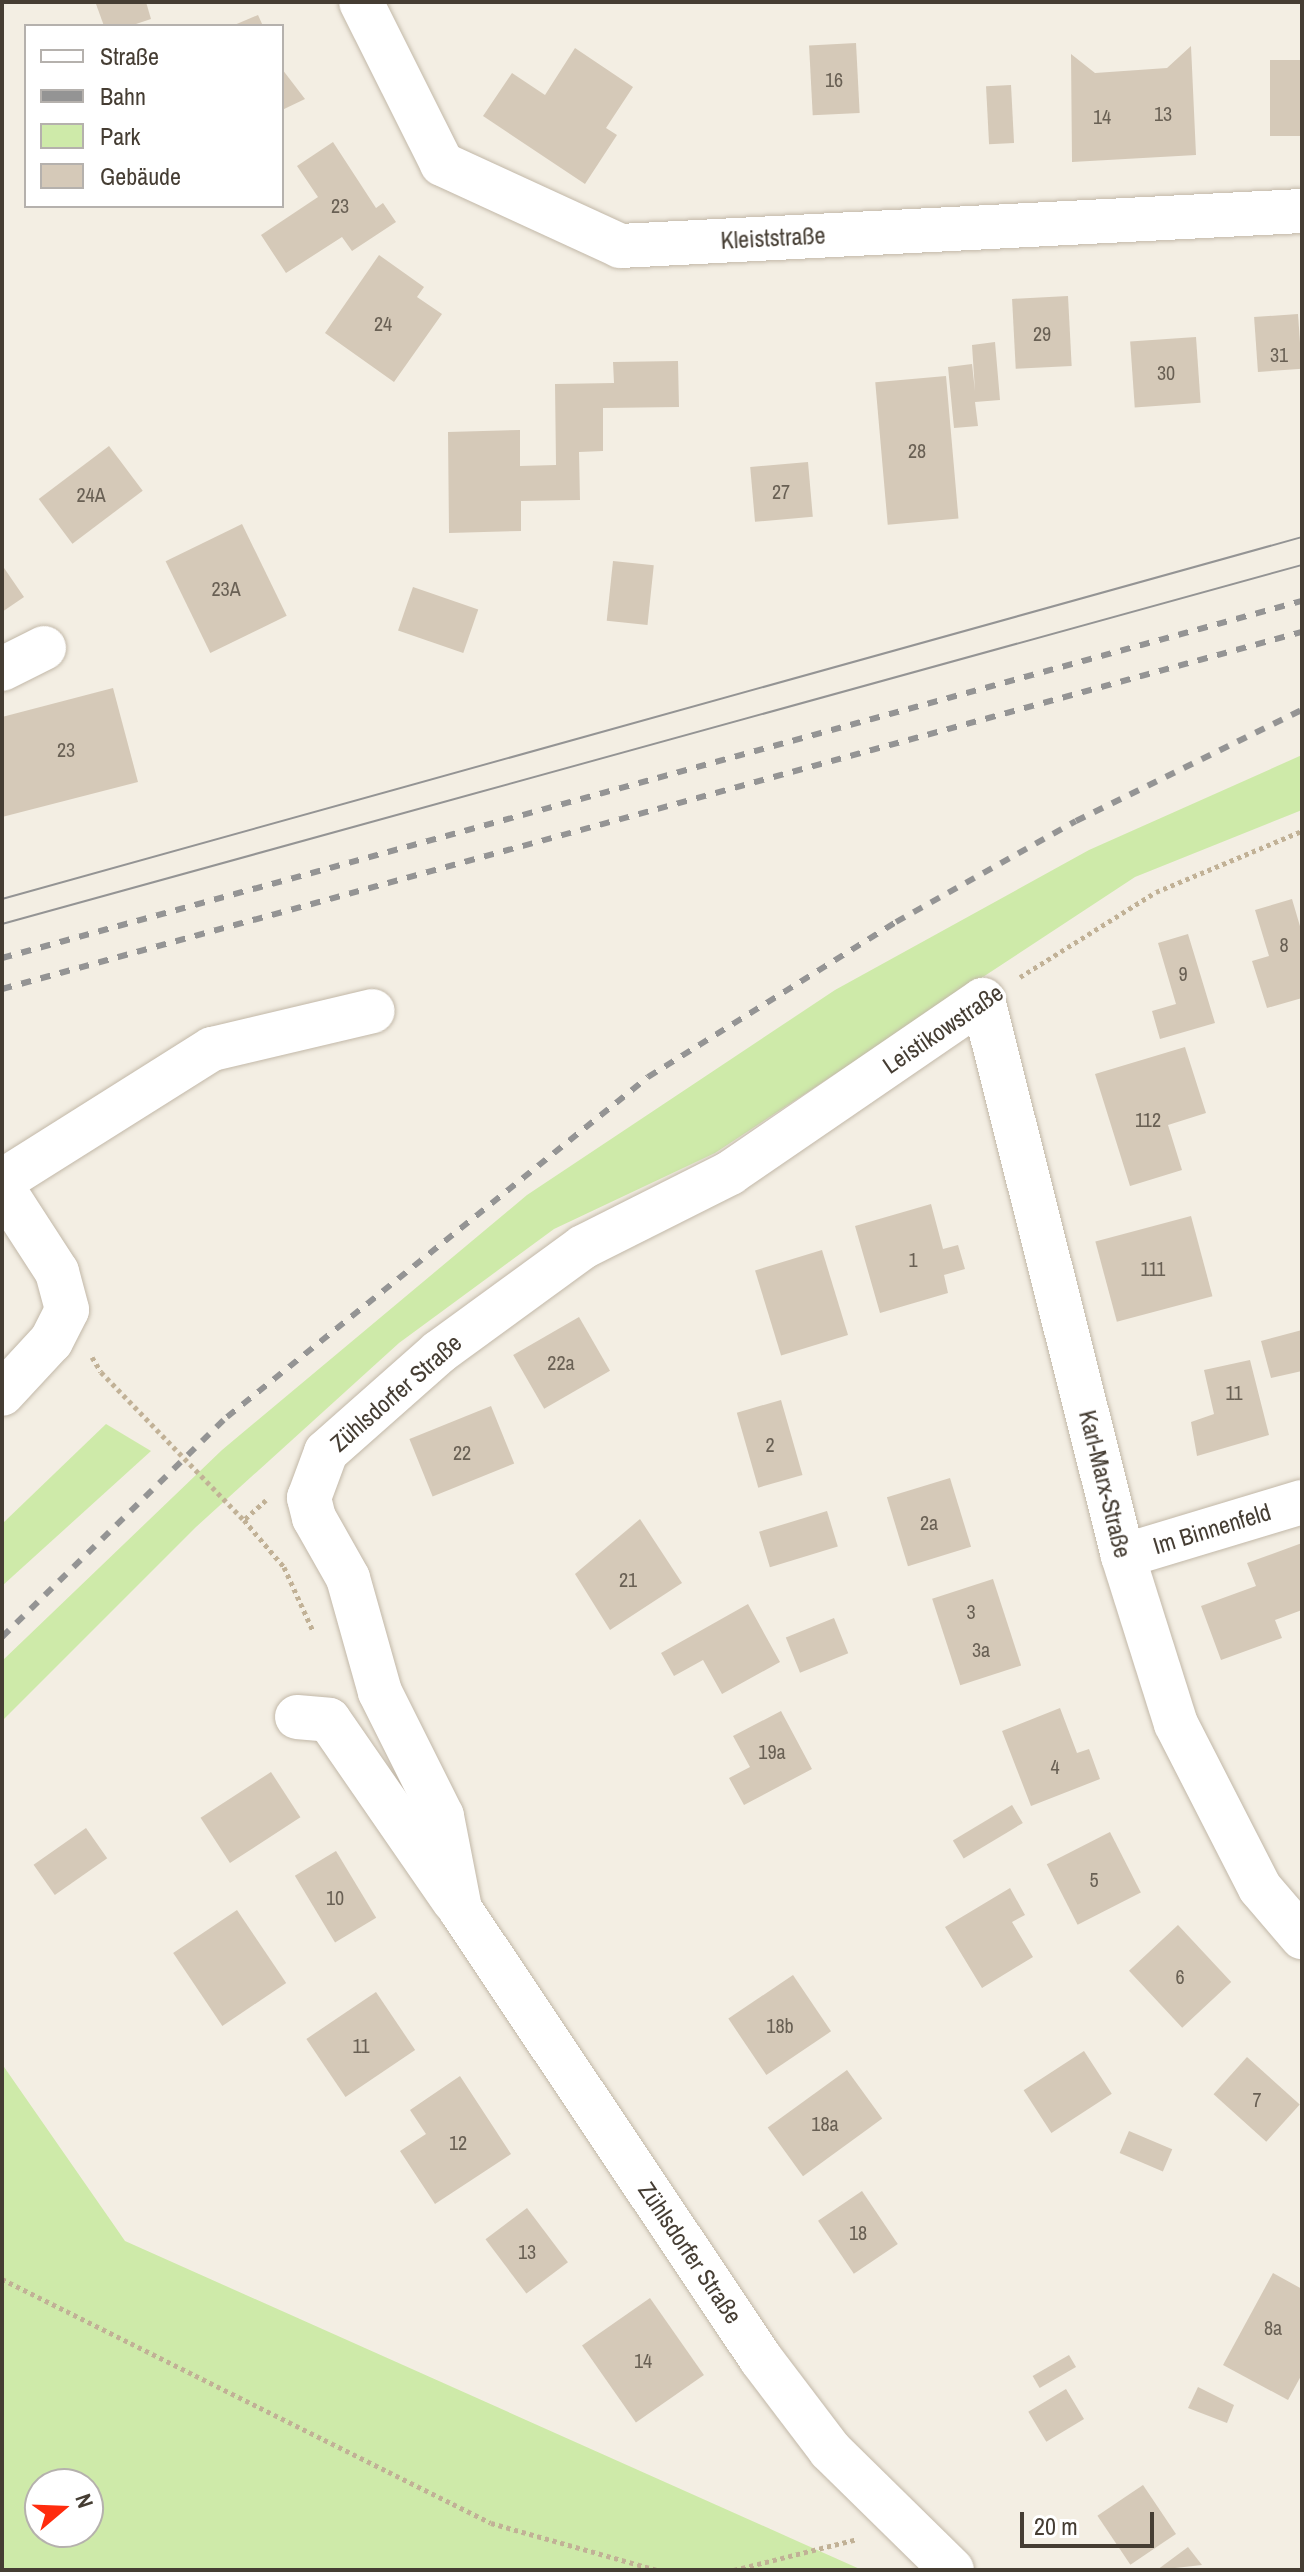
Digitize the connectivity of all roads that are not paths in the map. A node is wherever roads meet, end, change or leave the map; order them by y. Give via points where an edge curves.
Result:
1 (361, 2) edge
2 (1302, 211) edge
3 (44, 648) dead end
4 (2, 669) edge
5 (983, 1000) joint
6 (373, 1011) dead end
7 (2, 1184) edge
8 (591, 1242) joint
9 (5, 1391) edge
10 (1302, 1502) edge
11 (1123, 1556) junction
12 (297, 1717) dead end
13 (460, 1909) junction
14 (1302, 1937) edge
15 (952, 2570) edge

1 - 2 street, Kleiststraße via 442,164 620,246
3 - 4 street
5 - 8 street, Leistikowstraße via 730,1173
5 - 11 street, Karl-Marx-Straße
6 - 7 street via 212,1049
7 - 9 street via 57,1272 67,1310 51,1341
8 - 13 street, Zühlsdorfer Straße via 439,1352 326,1452 309,1498 348,1578 380,1692 442,1816
10 - 11 street, Im Binnenfeld
11 - 14 street, Karl-Marx-Straße via 1176,1724 1260,1888
12 - 13 street, Zühlsdorfer Straße via 329,1720
13 - 15 street, Zühlsdorfer Straße via 761,2359 830,2450

